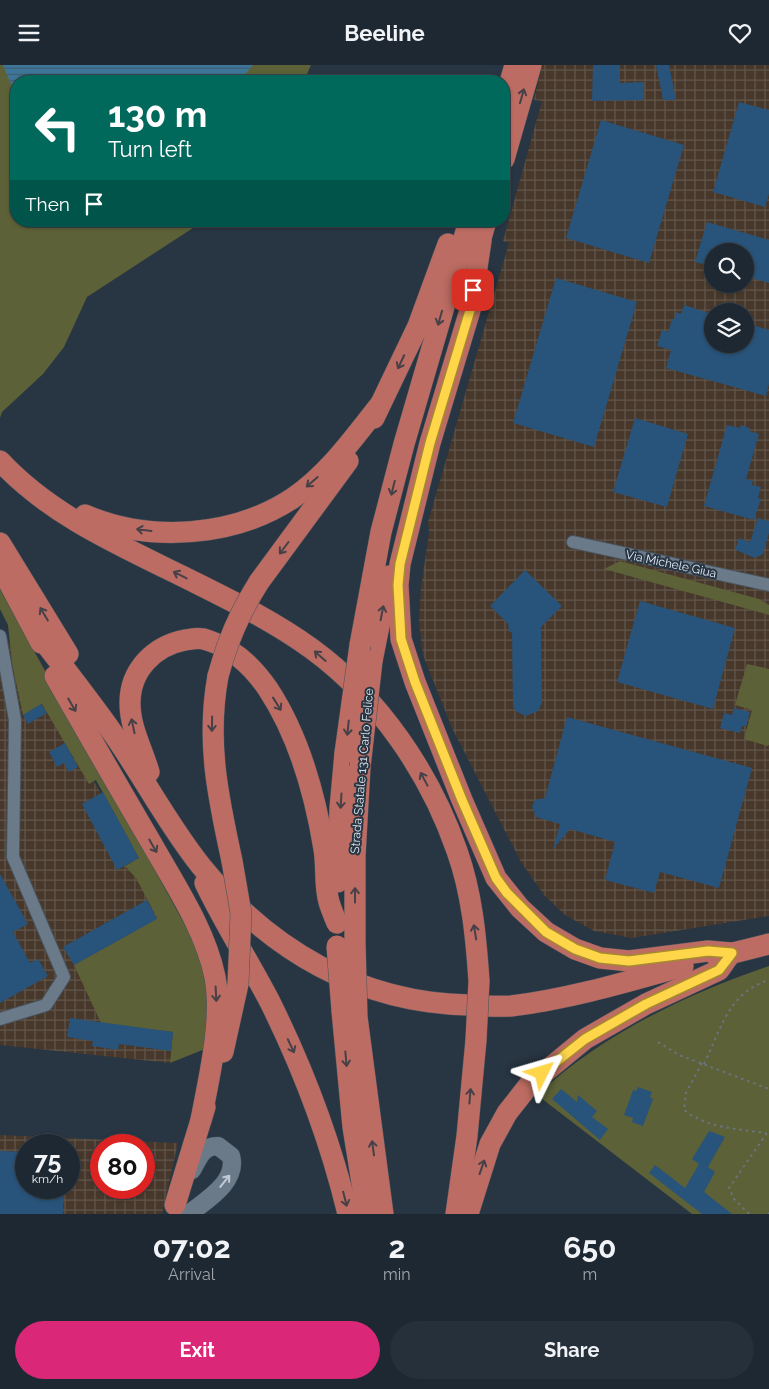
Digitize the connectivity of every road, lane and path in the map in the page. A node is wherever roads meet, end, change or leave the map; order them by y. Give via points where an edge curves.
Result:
1 (515, 65) edge
2 (530, 65) edge
3 (510, 82) edge
4 (510, 137) edge
5 (458, 227) edge
6 (467, 227) edge
7 (483, 231) edge
8 (379, 406) junction
9 (0, 460) edge
10 (573, 542) dead end
11 (0, 543) edge
12 (0, 566) edge
13 (769, 585) edge
14 (35, 630) junction
15 (0, 636) edge
16 (366, 653) junction
17 (112, 732) junction
18 (352, 760) junction
19 (160, 805) junction
20 (187, 845) junction
21 (337, 923) junction
22 (769, 944) edge
23 (346, 945) junction
24 (732, 953) junction
25 (769, 980) edge
26 (349, 1014) junction
27 (0, 1019) edge
28 (658, 1042) dead end
29 (703, 1064) junction
30 (769, 1089) edge
31 (201, 1120) junction
32 (769, 1130) edge
33 (766, 1133) junction
34 (179, 1211) edge
35 (348, 1214) edge
36 (367, 1214) edge
37 (383, 1214) edge
38 (456, 1214) edge
39 (468, 1214) edge
40 (749, 1214) edge

1 - 3 highway
4 -> 2 highway
5 -> 8 highway via 418,326
6 -> 16 highway, Strada Statale 131 Carlo Felice via 381,532
16 -> 7 highway, Strada Statale 131 Carlo Felice via 408,487
7 - 24 highway via 471,307 433,434 400,564 401,639 415,682 496,878 520,908 546,932 575,949 600,958 629,961 708,951
8 -> 9 highway via 344,450 294,497 255,516 220,527 185,532 139,530 90,517 54,499
8 -> 31 highway, bridge via 370,429 339,475 259,582 229,635 218,676 212,726 214,773 241,913 238,984 227,1039
38 -> 9 highway, bridge via 476,1040 479,981 476,942 458,852 440,808 417,766 391,727 313,649 265,618 68,517 31,491
10 - 13 street, Via Michele Giua
17 -> 11 highway
12 - 14 highway
14 - 17 highway
14 -> 31 highway via 54,673 202,937 215,977 216,1001 212,1061
15 - 27 street via 15,720 13,857 64,977 46,1005
16 - 18 highway, Strada Statale 131 Carlo Felice, bridge
17 - 19 highway
18 -> 21 highway, Strada Statale 131 Carlo Felice via 340,808
23 -> 18 highway, Strada Statale 131 Carlo Felice via 355,856
19 - 20 highway
19 -> 21 highway via 132,724 132,685 143,663 152,654 178,641 205,639 234,653 249,665 286,719 313,798 326,862 328,901
20 - 24 highway via 229,899 280,942 350,982 392,996 439,1005 508,1006 602,988
20 -> 35 highway via 221,917 270,1002 296,1056 318,1108
21 - 23 highway, Strada Statale 131 Carlo Felice
22 - 24 highway
23 - 26 highway, Strada Statale 131 Carlo Felice, bridge
39 -> 24 highway via 490,1144 507,1113 529,1085 585,1039 646,1004 719,970
25 - 29 path via 744,991 733,1003
26 -> 36 highway, Strada Statale 131 Carlo Felice via 353,1127
37 -> 26 highway, Strada Statale 131 Carlo Felice
28 - 29 path
29 - 30 path
29 - 33 path via 686,1093 684,1110 692,1117 715,1126
31 -> 34 highway
32 - 33 path
33 - 40 path via 729,1188 734,1199

